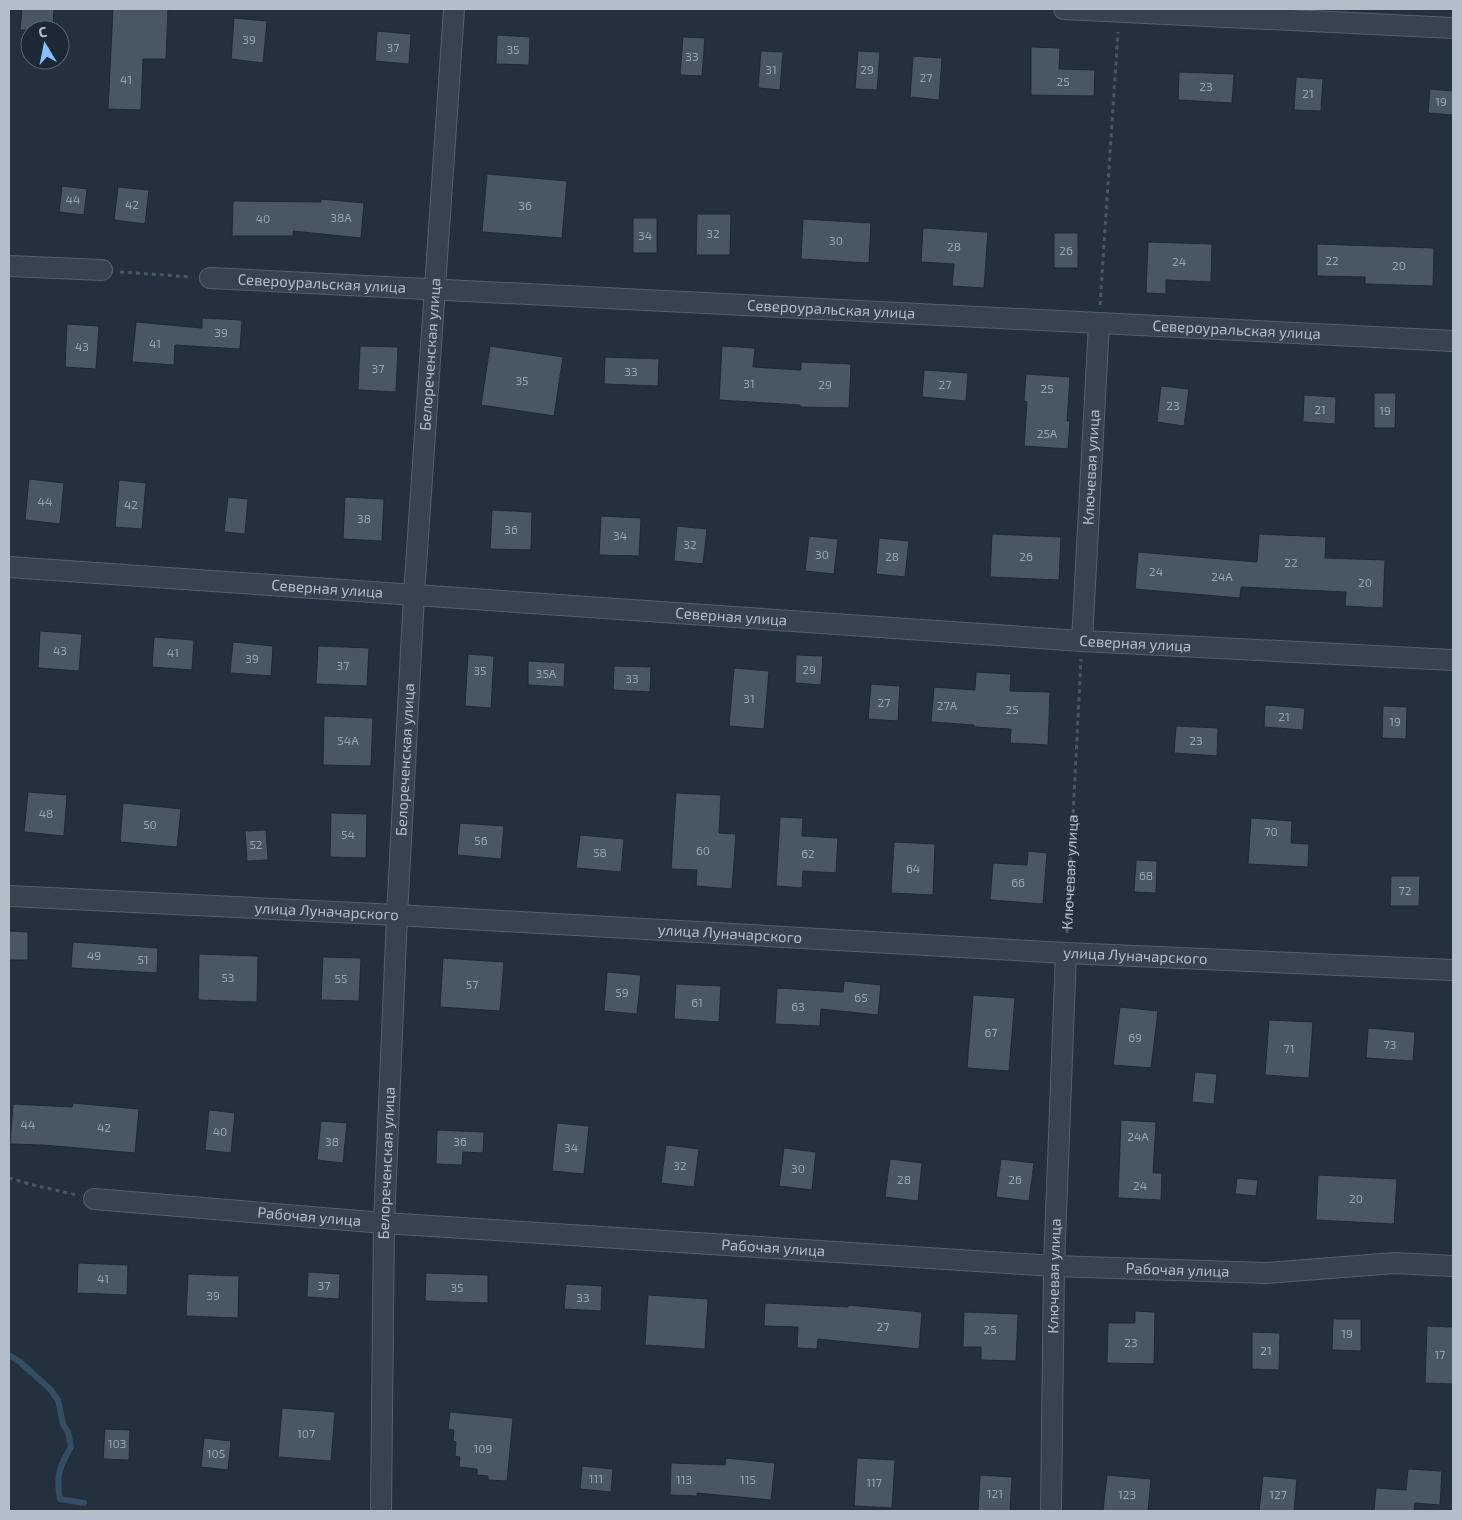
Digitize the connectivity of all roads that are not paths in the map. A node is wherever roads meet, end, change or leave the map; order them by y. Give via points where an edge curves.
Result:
1 (454, 9) edge
2 (1064, 9) edge
3 (1453, 28) edge
4 (9, 266) edge
5 (102, 270) road end
6 (210, 278) road end
7 (435, 289) junction
8 (1099, 323) junction
9 (1453, 341) edge
10 (9, 567) edge
11 (414, 595) junction
12 (1082, 641) junction
13 (1453, 660) edge
14 (9, 896) edge
15 (396, 915) junction
16 (1066, 953) junction
17 (1453, 970) edge
18 (94, 1199) road end
19 (384, 1223) junction
20 (1054, 1266) junction
21 (1453, 1266) edge
22 (381, 1511) edge
23 (1051, 1511) edge

1 - 7 street, Белореченская улица
2 - 3 street
4 - 5 street
6 - 7 street, Североуральская улица
7 - 8 street, Североуральская улица
7 - 11 street, Белореченская улица
8 - 9 street, Североуральская улица
8 - 12 street, Ключевая улица
10 - 11 street, Северная улица
11 - 12 street, Северная улица
11 - 15 street, Белореченская улица
12 - 13 street, Северная улица
14 - 15 street, улица Луначарского
15 - 16 street, улица Луначарского
15 - 19 street, Белореченская улица
16 - 17 street, улица Луначарского
16 - 20 street, Ключевая улица
18 - 19 street, Рабочая улица
19 - 20 street, Рабочая улица
19 - 22 street, Белореченская улица
20 - 21 street, Рабочая улица via 1266,1273 1395,1263
20 - 23 street, Ключевая улица

